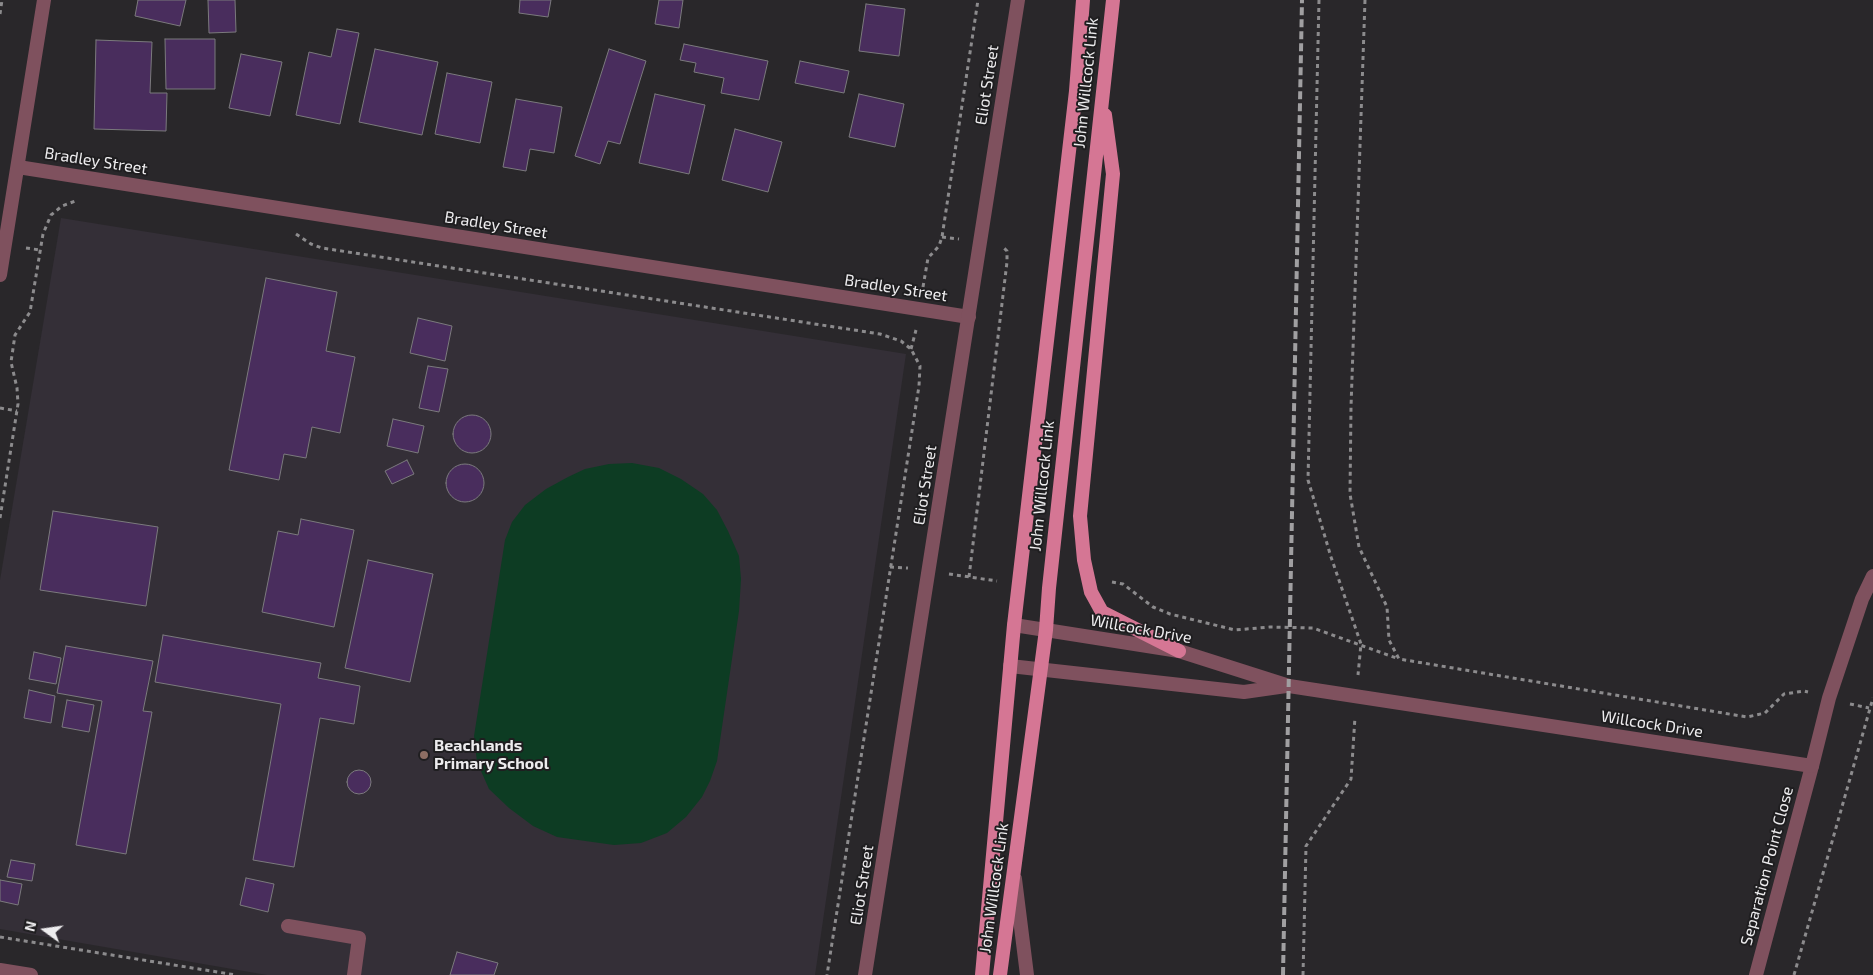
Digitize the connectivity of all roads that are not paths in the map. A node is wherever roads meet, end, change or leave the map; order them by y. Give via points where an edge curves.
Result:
1 (44, 0) edge
2 (1018, 0) edge
3 (1082, 0) edge
4 (1113, 0) edge
5 (1102, 92) junction
6 (18, 167) junction
7 (0, 275) edge
8 (969, 317) junction
9 (1873, 576) edge
10 (1014, 625) junction
11 (1046, 630) junction
12 (1179, 651) junction
13 (1010, 666) junction
14 (1041, 668) junction
15 (1289, 686) junction
16 (1812, 766) junction
17 (1014, 871) junction
18 (288, 926) dead end
19 (0, 970) edge
20 (31, 975) edge
21 (354, 975) edge
22 (866, 975) edge
23 (982, 975) edge
24 (1000, 975) edge
25 (1027, 975) edge
26 (1756, 975) edge

1 - 6 street
2 - 8 street, Eliot Street
3 - 10 main road, John Willcock Link via 1076,91
4 - 5 main road, John Willcock Link
5 - 11 main road, John Willcock Link
5 - 12 main road via 1113,174 1080,516 1084,560 1092,592 1102,612
6 - 7 street
6 - 8 street, Bradley Street
8 - 22 street, Eliot Street
9 - 16 street via 1862,599 1829,698
10 - 11 street, Willcock Drive
10 - 13 main road, John Willcock Link
11 - 12 street, Willcock Drive
11 - 14 main road, John Willcock Link
12 - 15 street, Willcock Drive
13 - 14 street, Willcock Drive
13 - 23 main road, John Willcock Link
14 - 15 street, Willcock Drive via 1244,692
14 - 17 main road, John Willcock Link
15 - 16 street, Willcock Drive
16 - 26 street, Separation Point Close
17 - 24 main road, John Willcock Link
17 - 25 street
18 - 21 street via 359,938
19 - 20 street

